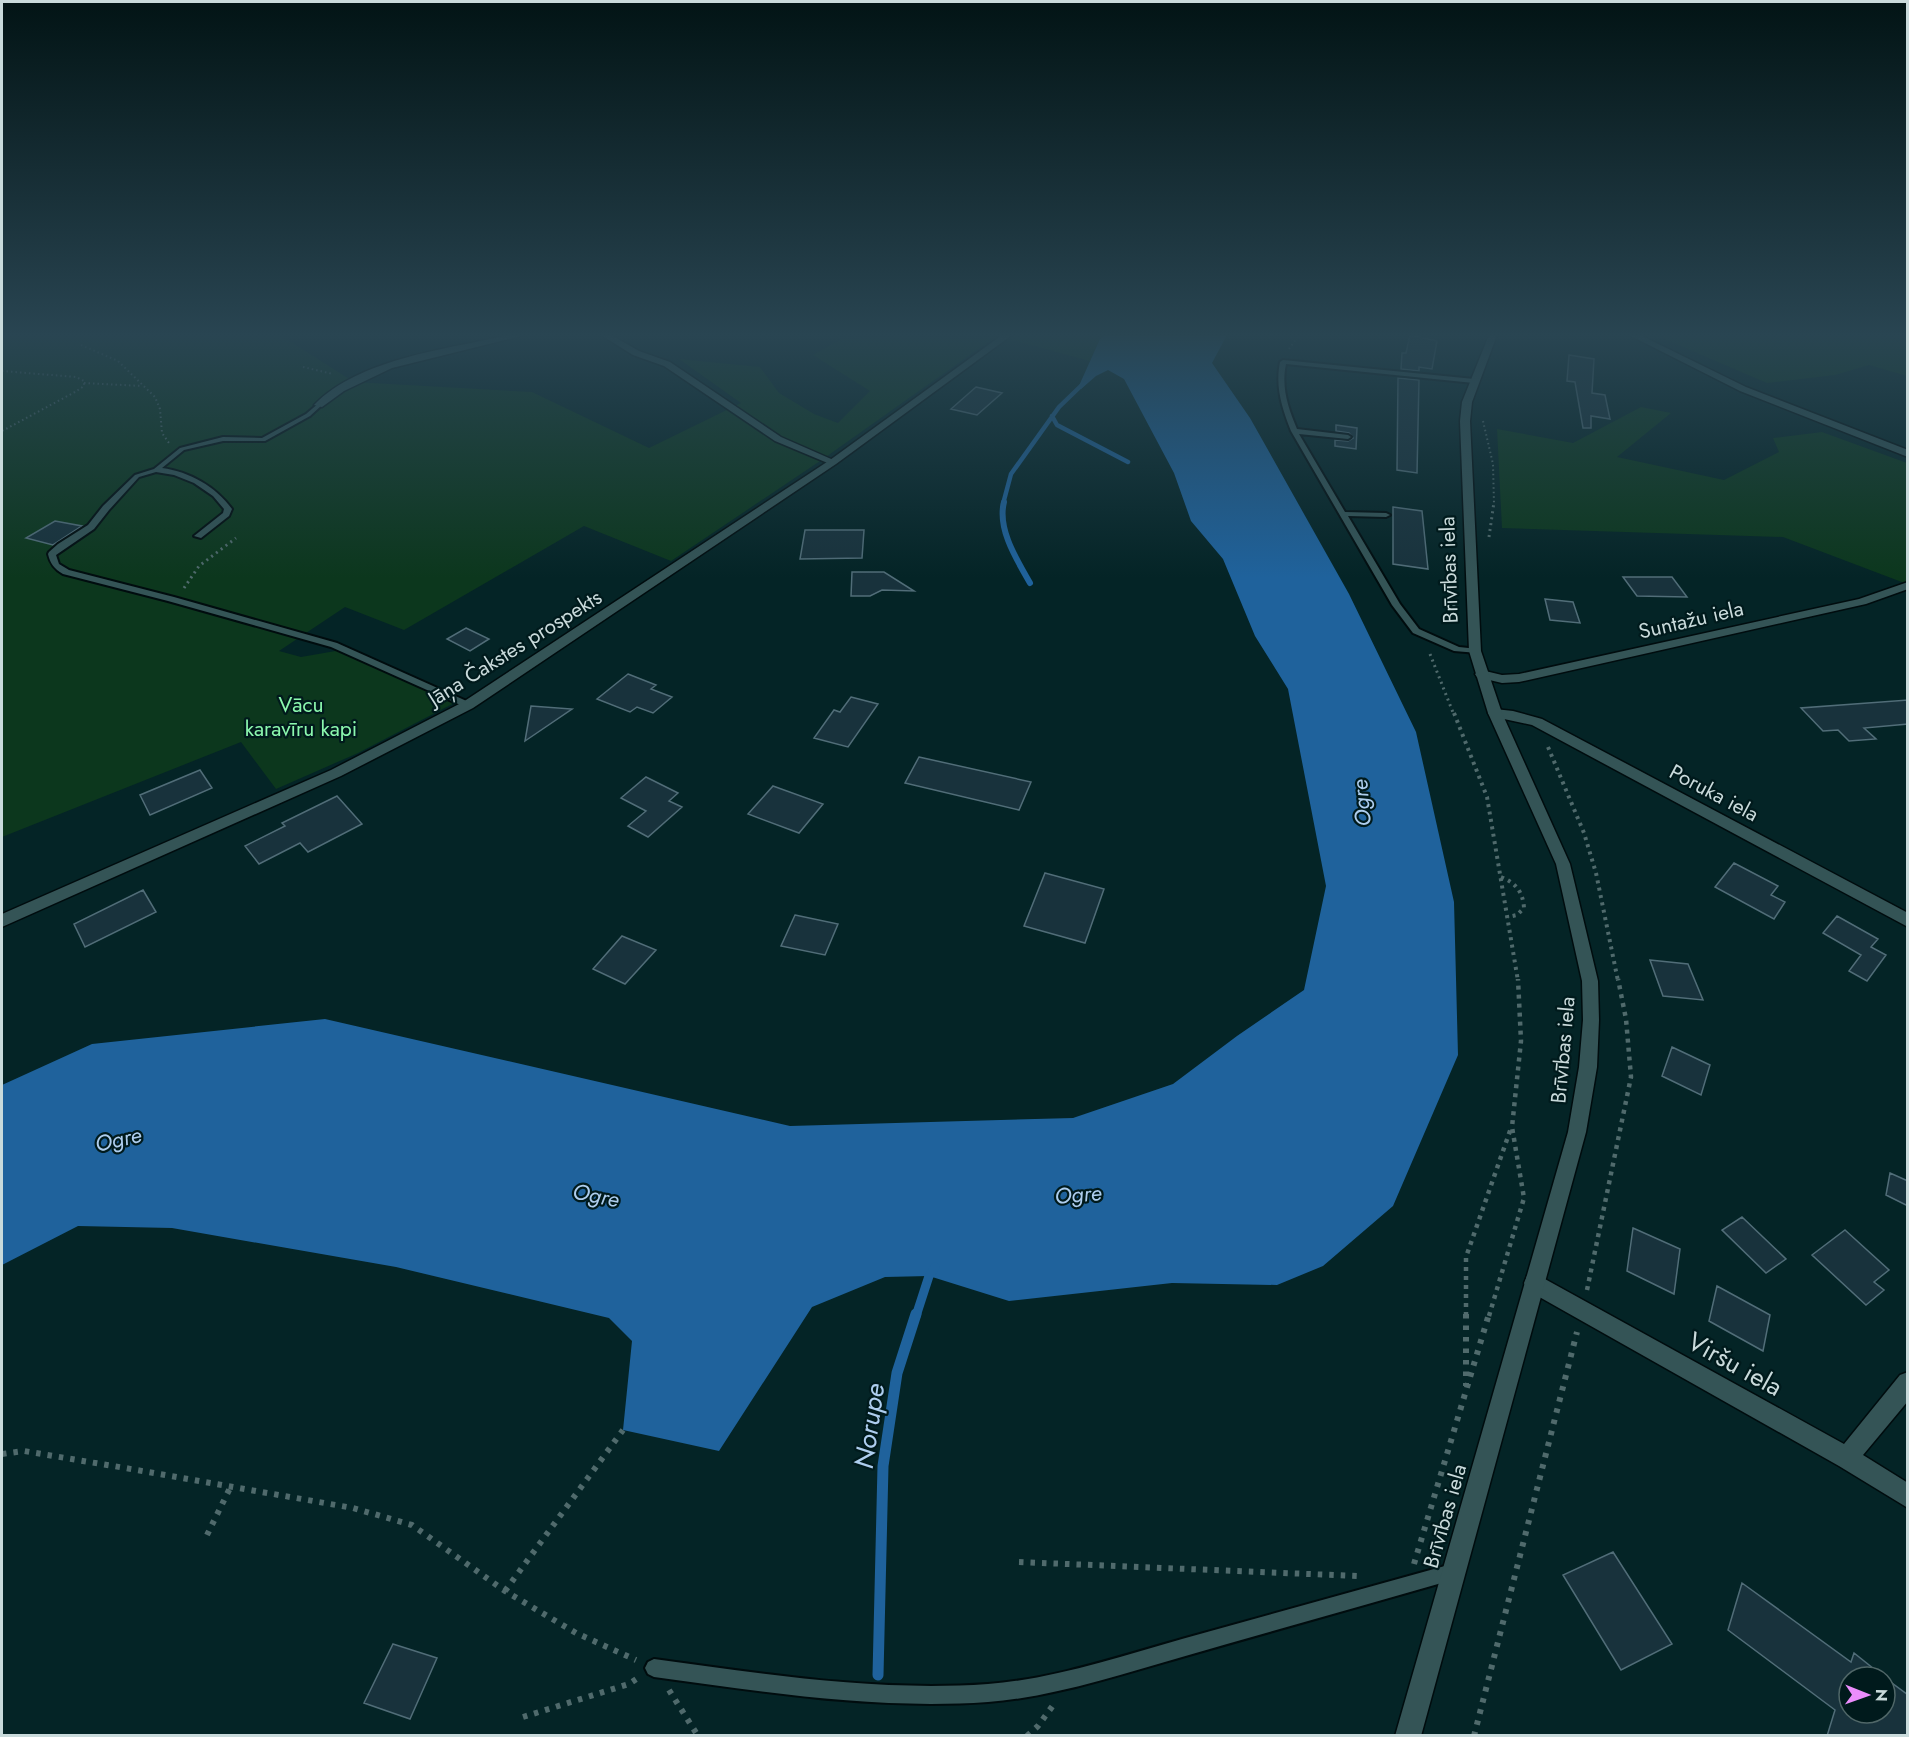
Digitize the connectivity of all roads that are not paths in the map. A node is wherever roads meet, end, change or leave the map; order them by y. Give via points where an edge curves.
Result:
1 (306, 416) edge
2 (744, 416) edge
3 (896, 416) edge
4 (1288, 416) edge
5 (1466, 416) edge
6 (1812, 416) edge
7 (1294, 431) junction
8 (1348, 437) dead end
9 (1908, 454) edge
10 (833, 462) junction
11 (156, 470) junction
12 (1342, 514) junction
13 (1386, 515) dead end
14 (198, 536) dead end
15 (1908, 585) edge
16 (1475, 651) junction
17 (1482, 674) junction
18 (468, 705) junction
19 (1495, 713) junction
20 (2, 921) edge
21 (1908, 921) edge
22 (1534, 1283) junction
23 (1908, 1383) edge
24 (1847, 1458) junction
25 (1908, 1497) edge
26 (1453, 1572) junction
27 (654, 1668) road end
28 (1408, 1736) edge

1 - 11 lane via 263,440 223,439 182,449
2 - 10 street via 801,451
3 - 10 street, Jāņa Čakstes prospekts
4 - 7 lane
5 - 16 street, Brīvības iela
6 - 9 street
7 - 8 lane
7 - 12 lane
10 - 18 street, Jāņa Čakstes prospekts
11 - 14 lane via 168,470 201,485 224,502 226,514
11 - 18 lane via 137,476 91,527 52,554 58,569 347,649
12 - 13 lane
12 - 16 lane via 1396,605 1416,631 1457,649
15 - 17 street, Suntažu iela via 1862,602 1519,678
16 - 17 street, Brīvības iela
17 - 19 street, Brīvības iela
18 - 20 street, Jāņa Čakstes prospekts via 336,773
19 - 21 street, Poruka iela via 1537,722
19 - 22 street, Brīvības iela via 1563,864 1590,981 1588,1067 1577,1132
22 - 24 street, Viršu iela
22 - 26 street, Brīvības iela
23 - 24 street
24 - 25 street, Viršu iela
26 - 27 lane via 1069,1680 990,1693 914,1695 804,1688
26 - 28 street, Brīvības iela

